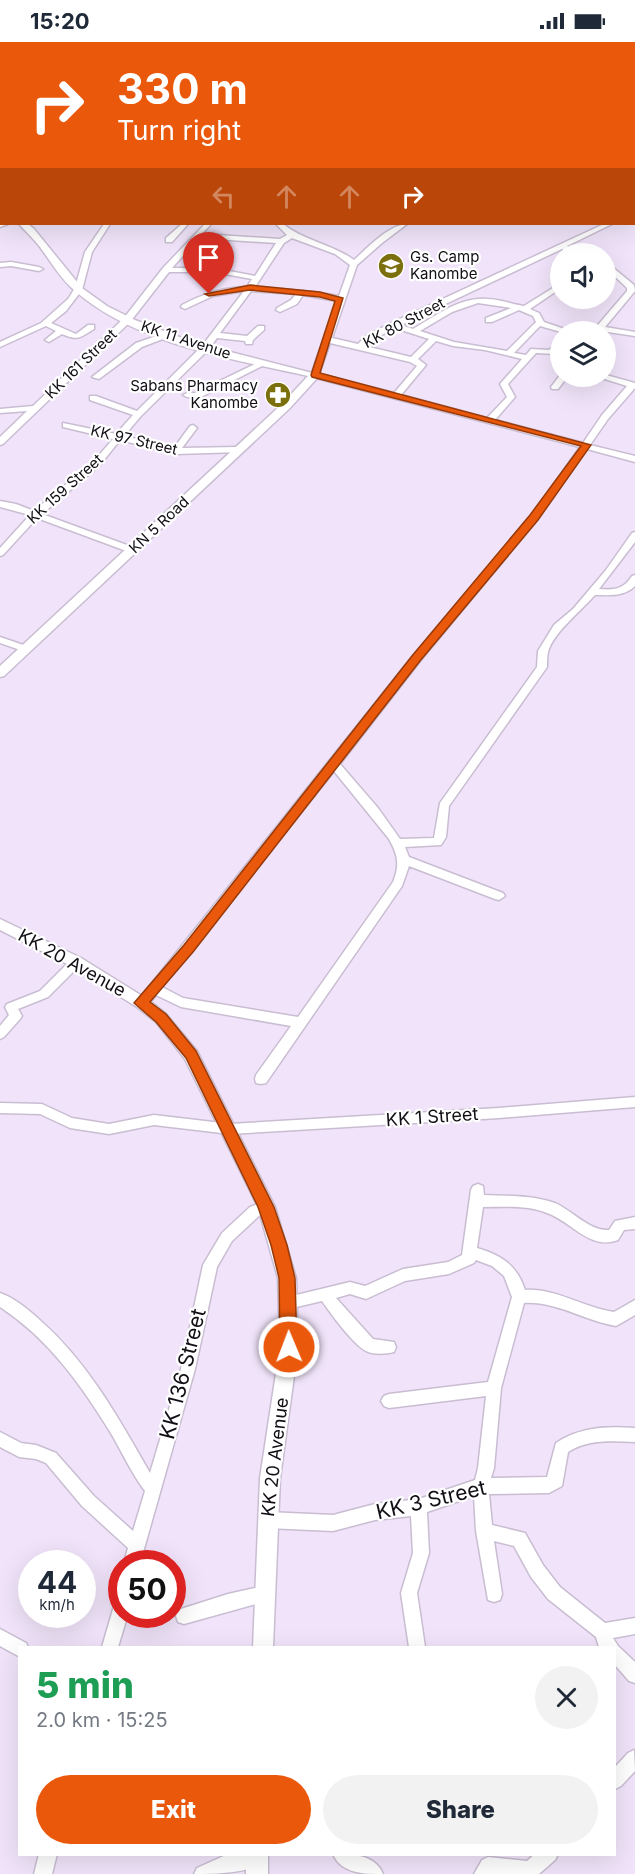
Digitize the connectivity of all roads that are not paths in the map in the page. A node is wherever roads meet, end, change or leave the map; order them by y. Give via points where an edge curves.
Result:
1 (24, 225) edge
2 (106, 225) edge
3 (184, 225) edge
4 (207, 225) edge
5 (280, 225) edge
6 (403, 225) edge
7 (605, 225) edge
8 (292, 235) junction
9 (196, 236) junction
10 (169, 240) dead end
11 (281, 241) junction
12 (571, 243) edge
13 (550, 253) edge
14 (354, 264) junction
15 (0, 265) edge
16 (39, 269) dead end
17 (166, 270) junction
18 (616, 275) edge
19 (256, 278) junction
20 (250, 287) junction
21 (79, 289) junction
22 (550, 291) edge
23 (631, 292) edge
24 (301, 293) junction
25 (340, 299) junction
26 (635, 304) edge
27 (185, 307) dead end
28 (522, 308) junction
29 (280, 310) dead end
30 (127, 320) junction
31 (489, 320) dead end
32 (605, 321) edge
33 (540, 323) junction
34 (46, 324) junction
35 (394, 325) junction
36 (550, 326) edge
37 (91, 327) dead end
38 (261, 328) dead end
39 (62, 330) junction
40 (413, 332) junction
41 (616, 332) edge
42 (635, 334) edge
43 (165, 335) junction
44 (215, 335) junction
45 (433, 339) junction
46 (49, 340) dead end
47 (328, 340) junction
48 (88, 342) junction
49 (2, 343) edge
50 (518, 345) junction
51 (360, 347) junction
52 (205, 348) junction
53 (537, 351) junction
54 (550, 352) edge
55 (508, 353) junction
56 (527, 358) junction
57 (413, 360) junction
58 (264, 363) junction
59 (315, 375) junction
60 (96, 377) dead end
61 (616, 380) edge
62 (634, 385) edge
63 (187, 394) dead end
64 (396, 396) junction
65 (93, 398) dead end
66 (35, 408) junction
67 (0, 411) edge
68 (138, 414) junction
69 (489, 421) junction
70 (66, 425) dead end
71 (193, 428) dead end
72 (118, 438) junction
73 (0, 442) edge
74 (586, 445) junction
75 (238, 450) junction
76 (176, 451) junction
77 (635, 459) edge
78 (0, 504) edge
79 (35, 515) junction
80 (635, 535) edge
81 (132, 550) junction
82 (0, 554) edge
83 (635, 578) edge
84 (592, 592) junction
85 (0, 640) edge
86 (26, 649) junction
87 (0, 673) edge
88 (334, 764) junction
89 (398, 843) junction
90 (404, 860) junction
91 (499, 896) dead end
92 (0, 924) edge
93 (76, 962) junction
94 (155, 988) junction
95 (141, 1003) junction
96 (299, 1022) junction
97 (0, 1034) edge
98 (261, 1079) dead end
99 (635, 1102) edge
100 (0, 1108) edge
101 (230, 1129) junction
102 (266, 1207) junction
103 (635, 1223) edge
104 (471, 1252) junction
105 (325, 1293) junction
106 (519, 1297) junction
107 (0, 1299) edge
108 (288, 1303) junction
109 (635, 1307) edge
110 (389, 1347) dead end
111 (494, 1389) junction
112 (389, 1401) dead end
113 (635, 1435) edge
114 (0, 1439) edge
115 (481, 1486) junction
116 (153, 1489) junction
117 (419, 1507) junction
118 (267, 1520) junction
119 (484, 1531) junction
120 (136, 1544) junction
121 (135, 1550) edge
122 (264, 1594) junction
123 (494, 1594) dead end
124 (186, 1615) edge
125 (635, 1626) edge
126 (116, 1628) edge
127 (0, 1637) edge
128 (606, 1640) edge
129 (110, 1646) edge
130 (262, 1646) edge
131 (417, 1646) edge
132 (18, 1648) edge
133 (616, 1654) edge
134 (635, 1675) edge
135 (634, 1759) edge
136 (616, 1779) edge
137 (47, 1856) edge
138 (345, 1856) edge
139 (547, 1856) edge
140 (257, 1862) edge
141 (42, 1874) edge
142 (203, 1874) edge
143 (374, 1874) edge
144 (483, 1874) edge

1 - 21 main road, KK 11 Avenue
2 - 21 street via 87,256
3 - 10 street
4 - 9 street, KK 161 Street
5 - 8 street
6 - 14 street
7 - 12 street, KK 80 Street
8 - 11 street
8 - 14 street via 338,252
9 - 11 street
9 - 17 street, KK 161 Street
11 - 19 street, KK 159 Street
13 - 35 street, KK 80 Street
14 - 25 street
15 - 16 street
17 - 19 street via 214,270
17 - 30 street, KK 161 Street
18 - 23 street
19 - 20 street, KK 159 Street
20 - 24 street
20 - 27 street via 209,294
20 - 44 street, KK 159 Street
21 - 30 main road, KK 11 Avenue
21 - 34 street
22 - 28 street
23 - 26 street
23 - 32 street
24 - 25 street
24 - 29 street
25 - 47 street
28 - 31 street
28 - 33 street via 536,315
28 - 40 street via 476,301
30 - 43 main road, KK 11 Avenue
30 - 48 street, KK 161 Street
33 - 36 street
33 - 50 street
34 - 39 street
34 - 49 street
35 - 40 street
35 - 51 street, KK 80 Street
37 - 48 street
38 - 44 street via 249,341
39 - 46 street
39 - 48 street
40 - 45 street
41 - 42 street
43 - 52 main road, KK 11 Avenue
43 - 60 street via 139,345
44 - 52 street, KK 159 Street
45 - 55 street
45 - 57 street
47 - 51 street, KK 80 Street
47 - 59 street
48 - 66 street, KK 161 Street
50 - 53 street
50 - 55 street
51 - 57 street
52 - 58 main road, KK 11 Avenue
52 - 68 street, KK 159 Street
53 - 54 street
53 - 56 street
55 - 56 street
56 - 69 street via 504,384 511,397
57 - 64 street via 422,365
58 - 59 main road, KK 11 Avenue
58 - 63 street via 196,396
59 - 64 street
59 - 75 main road, KN 5 Road
61 - 62 street
62 - 74 street
64 - 69 street
65 - 68 street
66 - 67 street, KK 161 Street
66 - 73 street, KK 161 Street
68 - 72 street, KK 159 Street
69 - 74 street
70 - 72 street, KK 97 Street
71 - 76 street
72 - 76 street, KK 97 Street
72 - 79 street, KK 159 Street via 97,463
74 - 77 street
74 - 88 street via 534,518 416,658
75 - 76 street, KK 97 Street
75 - 81 main road, KN 5 Road
78 - 79 street
79 - 81 street
79 - 82 street, KK 159 Street
80 - 84 street
81 - 86 main road, KN 5 Road
83 - 84 street via 624,592
84 - 89 street via 557,627 543,651 542,667 444,806 437,842
85 - 86 street
86 - 87 main road, KN 5 Road
88 - 89 street
88 - 94 street
89 - 90 street
90 - 91 street
90 - 96 street via 398,883
92 - 93 main road, KK 20 Avenue
93 - 95 main road, KK 20 Avenue
93 - 97 street via 44,994 11,1007 16,1016
94 - 95 street
94 - 96 street via 181,1002
95 - 101 main road, KK 20 Avenue via 166,1024 191,1055
96 - 98 street
99 - 101 street, KK 1 Street
100 - 101 street, KK 1 Street via 42,1109 74,1124 109,1129 154,1120
101 - 102 main road, KK 20 Avenue
102 - 108 main road, KK 20 Avenue via 287,1278
102 - 116 street, KK 136 Street via 255,1211 227,1237 210,1265 188,1370
103 - 104 street via 620,1225 614,1236 598,1237 550,1207 477,1196
104 - 105 street via 465,1262 403,1275 366,1293 350,1288
104 - 106 street via 494,1260 511,1272
105 - 108 street
105 - 110 street via 370,1346
106 - 109 street via 559,1302 611,1319 624,1316
106 - 111 street
107 - 116 street via 30,1320 65,1355 107,1411
108 - 118 main road, KK 20 Avenue via 289,1347
111 - 112 street
111 - 115 street
113 - 115 street, KK 3 Street via 571,1440 561,1448 556,1481 549,1485
114 - 120 street via 19,1450 51,1458 88,1501
115 - 117 street, KK 3 Street
115 - 119 street
116 - 120 street, KK 136 Street
117 - 118 street, KK 3 Street via 375,1512 333,1523
117 - 131 street via 421,1553 409,1593
118 - 122 main road, KK 20 Avenue
119 - 123 street
119 - 128 street via 519,1539 554,1593
120 - 121 street, KK 136 Street
122 - 124 street
122 - 130 main road, KK 20 Avenue
125 - 128 street
126 - 129 street
127 - 132 street
133 - 134 street
135 - 136 street
137 - 141 street
138 - 143 street
139 - 144 street via 530,1870 488,1866
140 - 142 street via 223,1864

